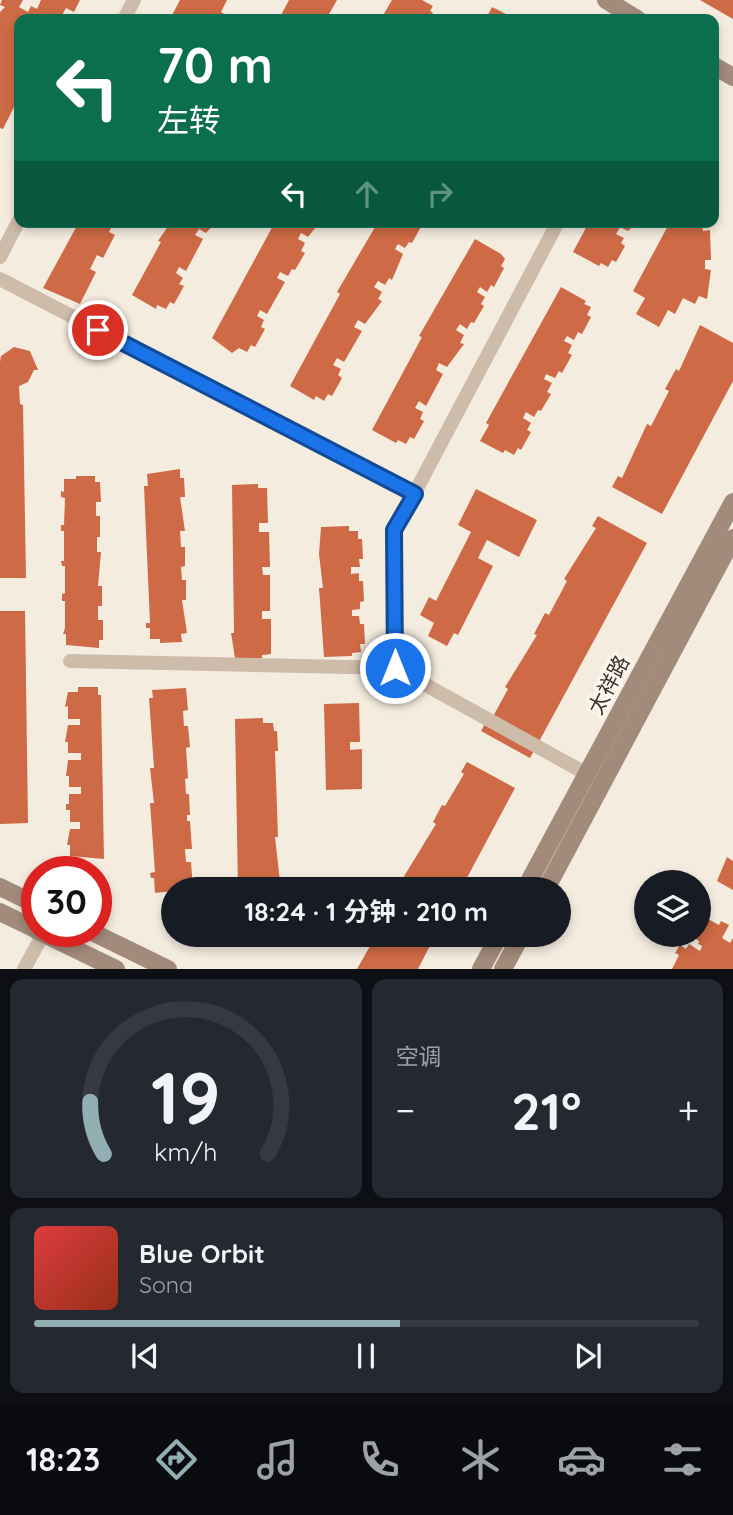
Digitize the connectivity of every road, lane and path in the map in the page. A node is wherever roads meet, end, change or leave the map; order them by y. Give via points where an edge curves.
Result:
1 (606, 0) edge
2 (629, 14) edge
3 (15, 228) edge
4 (555, 228) edge
5 (0, 257) edge
6 (0, 279) edge
7 (415, 494) junction
8 (733, 502) edge
9 (733, 538) edge
10 (70, 662) dead end
11 (395, 668) junction
12 (587, 774) junction
13 (531, 877) edge
14 (552, 877) edge
15 (0, 887) edge
16 (21, 897) edge
17 (0, 912) edge
18 (21, 922) edge
19 (112, 942) edge
20 (34, 947) edge
21 (73, 947) edge
22 (493, 947) edge
23 (515, 947) edge
24 (24, 969) edge
25 (116, 969) edge
26 (169, 969) edge
27 (481, 969) edge
28 (503, 969) edge

1 - 2 street
3 - 5 street
4 - 7 street
6 - 7 street
7 - 11 street via 394,530
8 - 12 street, 太祥路
9 - 14 street, 太祥路
10 - 11 street
11 - 12 street
12 - 13 street, 太祥路
15 - 16 street
17 - 18 street
19 - 26 street
20 - 24 street
21 - 25 street
22 - 27 street
23 - 28 street

